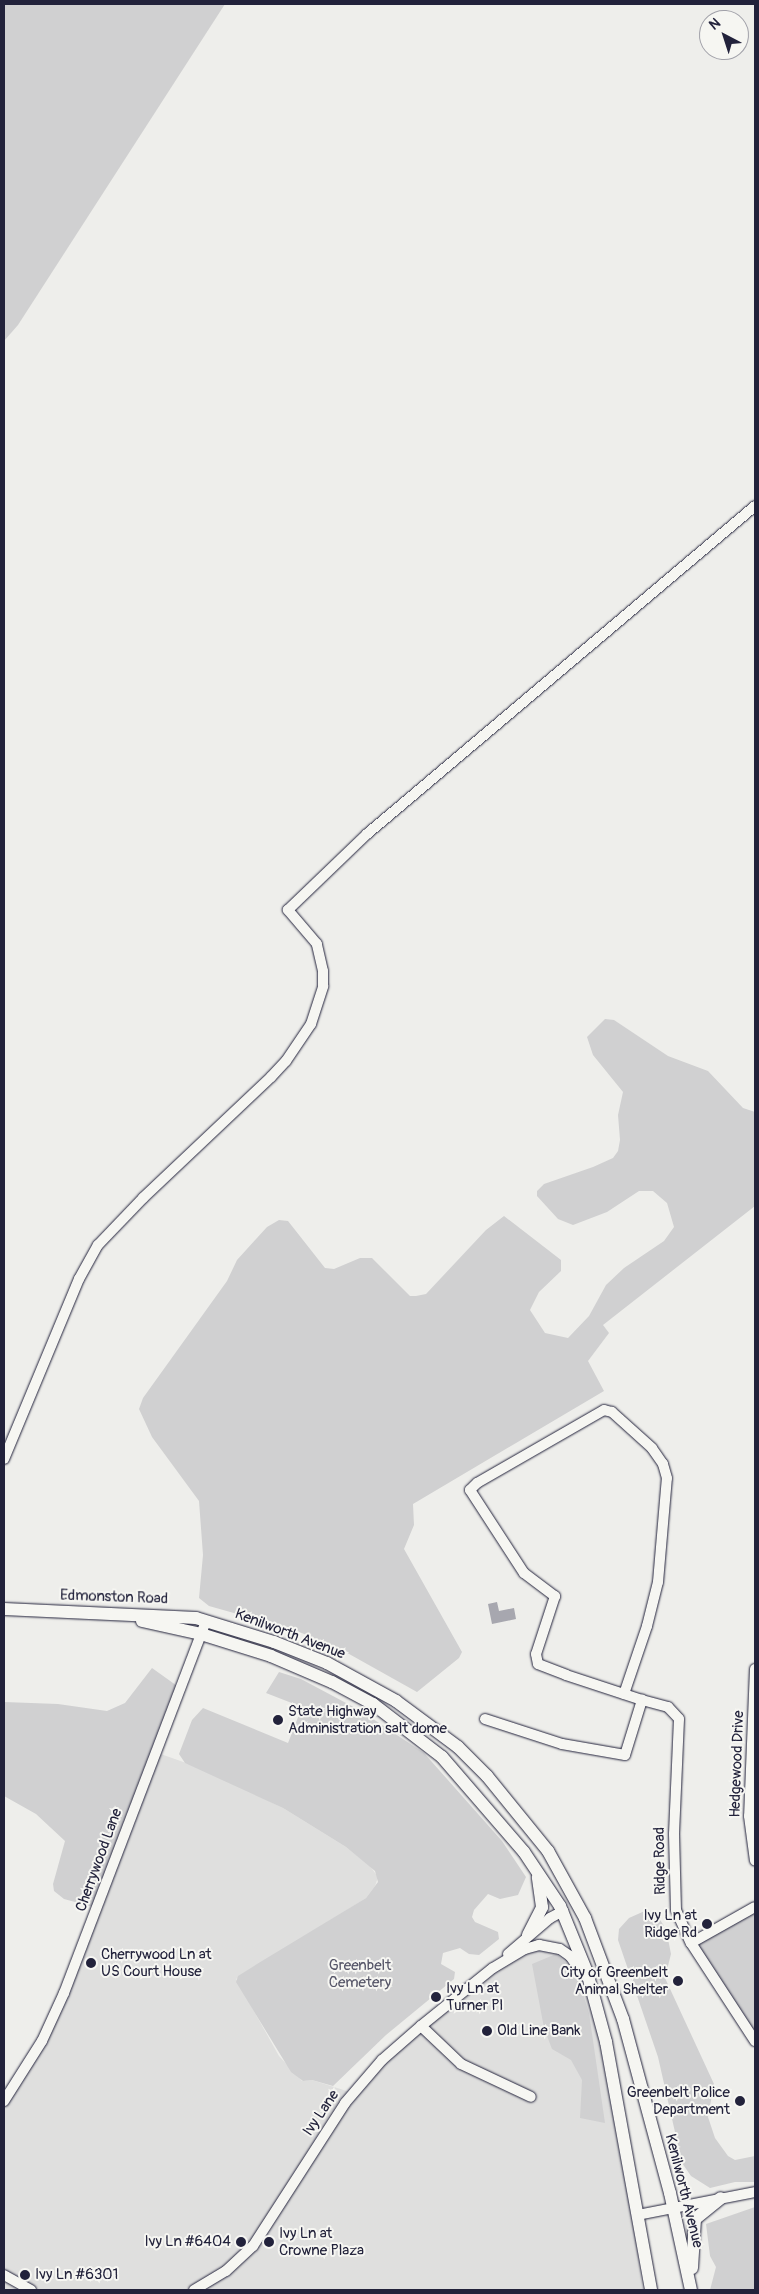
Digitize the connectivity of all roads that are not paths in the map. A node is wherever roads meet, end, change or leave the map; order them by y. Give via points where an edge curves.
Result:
1 (755, 506) edge
2 (4, 1459) edge
3 (4, 1609) edge
4 (20, 1610) junction
5 (206, 1621) junction
6 (201, 1634) junction
7 (755, 1668) edge
8 (624, 1694) junction
9 (642, 1700) junction
10 (485, 1719) dead end
11 (755, 1861) edge
12 (535, 1868) junction
13 (755, 1907) edge
14 (563, 1911) junction
15 (528, 1935) junction
16 (593, 1937) junction
17 (692, 1943) junction
18 (493, 1968) junction
19 (591, 1988) junction
20 (421, 2026) junction
21 (755, 2041) edge
22 (531, 2097) dead end
23 (4, 2102) edge
24 (755, 2192) edge
25 (721, 2198) junction
26 (673, 2208) junction
27 (638, 2215) junction
28 (4, 2275) edge
29 (31, 2290) edge
30 (194, 2290) edge
31 (651, 2290) edge
32 (692, 2290) edge

1 - 2 street via 366,834 288,910 317,944 323,971 323,986 311,1024 271,1077 98,1245 78,1279
3 - 4 main road, Edmonston Road
4 - 5 main road, Edmonston Road via 162,1614
4 - 6 main road, Edmonston Road via 158,1623
5 - 6 street, Cherrywood Lane
5 - 16 main road, Kenilworth Avenue via 274,1642 344,1671 396,1701 458,1747 508,1799 548,1851 577,1900
6 - 12 main road, Kenilworth Avenue via 271,1656 332,1682 406,1727 467,1783
6 - 23 street, Cherrywood Lane via 64,1993 42,2041
7 - 11 street, Hedgewood Drive via 749,1816
8 - 8 street via 658,1582 667,1478 663,1464 652,1448 612,1412 604,1410 470,1490 524,1574 554,1596 536,1654 538,1664
8 - 9 street
9 - 10 street via 625,1755 562,1744
9 - 17 street, Ridge Road via 668,1707 679,1719 675,1894 680,1922
12 - 14 main road, Kenilworth Avenue
12 - 15 main road via 542,1889 542,1908
13 - 17 street
14 - 15 street, Ivy Lane
14 - 16 main road via 576,1917
14 - 19 main road, Kenilworth Avenue via 582,1954
15 - 18 street, Ivy Lane
16 - 26 main road, Kenilworth Avenue via 623,2019
17 - 21 street, Ridge Road
18 - 19 street, Ivy Lane via 525,1949 550,1945 570,1956
18 - 20 street, Ivy Lane
19 - 27 main road, Kenilworth Avenue via 606,2042
20 - 22 street via 462,2064
20 - 30 street, Ivy Lane via 382,2060 345,2103 253,2246 226,2271
24 - 25 street
25 - 26 street
25 - 32 main road via 700,2212 693,2224
26 - 27 street
26 - 32 main road, Kenilworth Avenue
27 - 31 main road, Kenilworth Avenue
28 - 29 street

